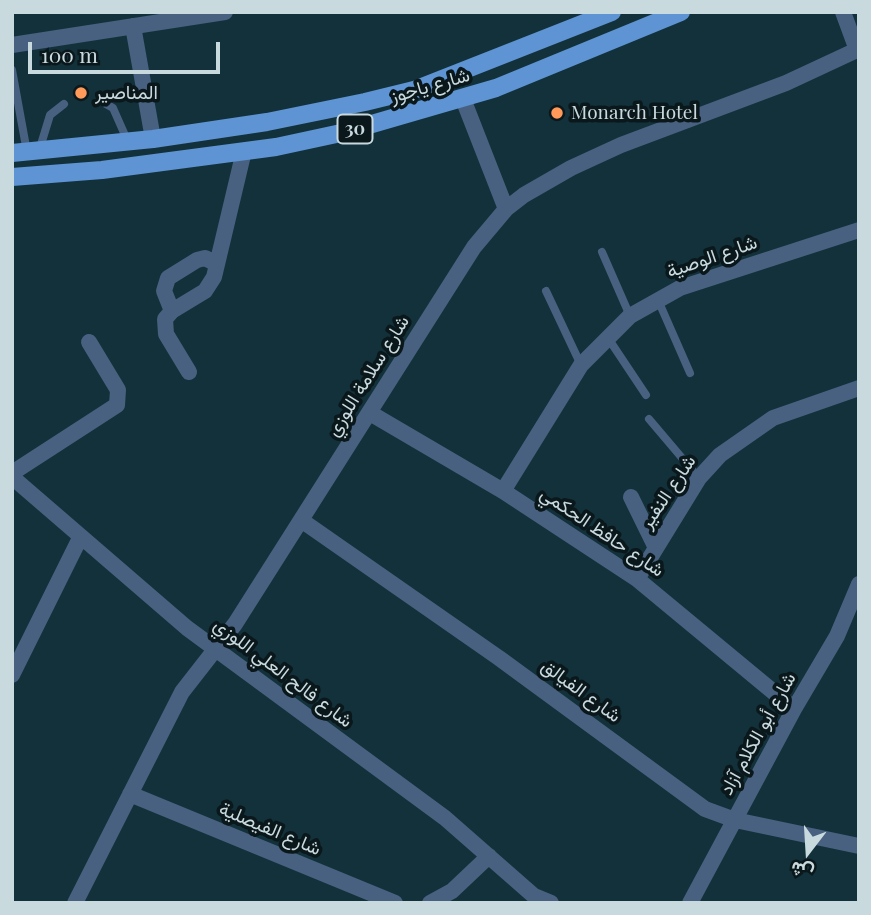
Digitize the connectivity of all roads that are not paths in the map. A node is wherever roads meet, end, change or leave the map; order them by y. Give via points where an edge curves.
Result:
1 (225, 12) edge
2 (612, 12) edge
3 (681, 12) edge
4 (843, 12) edge
5 (577, 18) edge
6 (133, 26) junction
7 (12, 45) edge
8 (858, 50) edge
9 (12, 70) edge
10 (463, 99) junction
11 (99, 100) dead end
12 (64, 104) dead end
13 (153, 139) junction
14 (128, 142) junction
15 (244, 151) junction
16 (26, 152) edge
17 (12, 177) edge
18 (506, 209) junction
19 (859, 230) edge
20 (602, 252) dead end
21 (215, 263) junction
22 (546, 291) dead end
23 (658, 300) junction
24 (172, 311) junction
25 (630, 316) junction
26 (608, 338) junction
27 (89, 342) dead end
28 (582, 365) junction
29 (189, 372) dead end
30 (690, 373) dead end
31 (859, 388) edge
32 (646, 395) dead end
33 (370, 413) junction
34 (649, 419) dead end
35 (12, 475) edge
36 (699, 478) junction
37 (503, 491) junction
38 (631, 497) dead end
39 (301, 520) junction
40 (80, 538) junction
41 (656, 548) junction
42 (637, 579) junction
43 (859, 584) edge
44 (216, 650) junction
45 (12, 675) edge
46 (794, 709) junction
47 (130, 794) junction
48 (735, 820) junction
49 (859, 846) edge
50 (489, 856) junction
51 (536, 899) edge
52 (75, 903) edge
53 (395, 903) edge
54 (430, 903) edge
55 (551, 903) edge
56 (690, 903) edge

1 - 6 street
2 - 5 main road, شارع ياجوز / 30
3 - 10 main road, شارع ياجوز / 30
4 - 8 street
5 - 13 main road, شارع ياجوز / 30 via 414,90 320,113
6 - 7 street
6 - 13 street
8 - 18 street, شارع سلامة اللوزي via 596,157
9 - 16 lane
10 - 15 main road, شارع ياجوز / 30 via 341,133
10 - 18 street
11 - 14 lane via 113,108
12 - 16 lane via 54,110
13 - 14 main road, شارع ياجوز / 30
14 - 16 main road, شارع ياجوز / 30
15 - 17 main road, شارع ياجوز / 30
15 - 21 street
18 - 33 street, شارع سلامة اللوزي via 474,247
19 - 23 street, شارع الوصية via 680,288
20 - 25 lane
21 - 24 street via 214,277 205,290
21 - 24 street via 197,260 168,278 164,291
22 - 28 lane
23 - 25 street, شارع الوصية
23 - 30 lane
24 - 29 street via 163,326
25 - 26 street, شارع الوصية
26 - 28 street, شارع الوصية
26 - 32 lane
27 - 35 street via 118,390 117,405
28 - 37 street, شارع الوصية
31 - 36 street, شارع النفير via 796,408 753,429
33 - 37 street, شارع حافظ الحكمي
33 - 39 street, شارع سلامة اللوزي
34 - 36 lane
35 - 40 street, شارع فالح العلي اللوزي
36 - 41 street, شارع النفير
37 - 42 street, شارع حافظ الحكمي
38 - 41 street
39 - 44 street, شارع سلامة اللوزي
39 - 48 street, شارع الفيالق via 696,803
40 - 44 street, شارع فالح العلي اللوزي
40 - 45 street
41 - 42 street, شارع النفير
42 - 46 street, شارع حافظ الحكمي
43 - 46 street, شارع أبو الكلام آزاد via 838,636
44 - 47 street, شارع سلامة اللوزي via 182,692
44 - 50 street, شارع فالح العلي اللوزي via 404,787
46 - 48 street, شارع أبو الكلام آزاد
47 - 52 street, شارع سلامة اللوزي
47 - 53 street, شارع الفيصلية
48 - 49 street, شارع الفيالق
48 - 56 street, شارع أبو الكلام آزاد
50 - 51 street, شارع فالح العلي اللوزي
50 - 54 street via 452,891
51 - 55 street, شارع فالح العلي اللوزي

